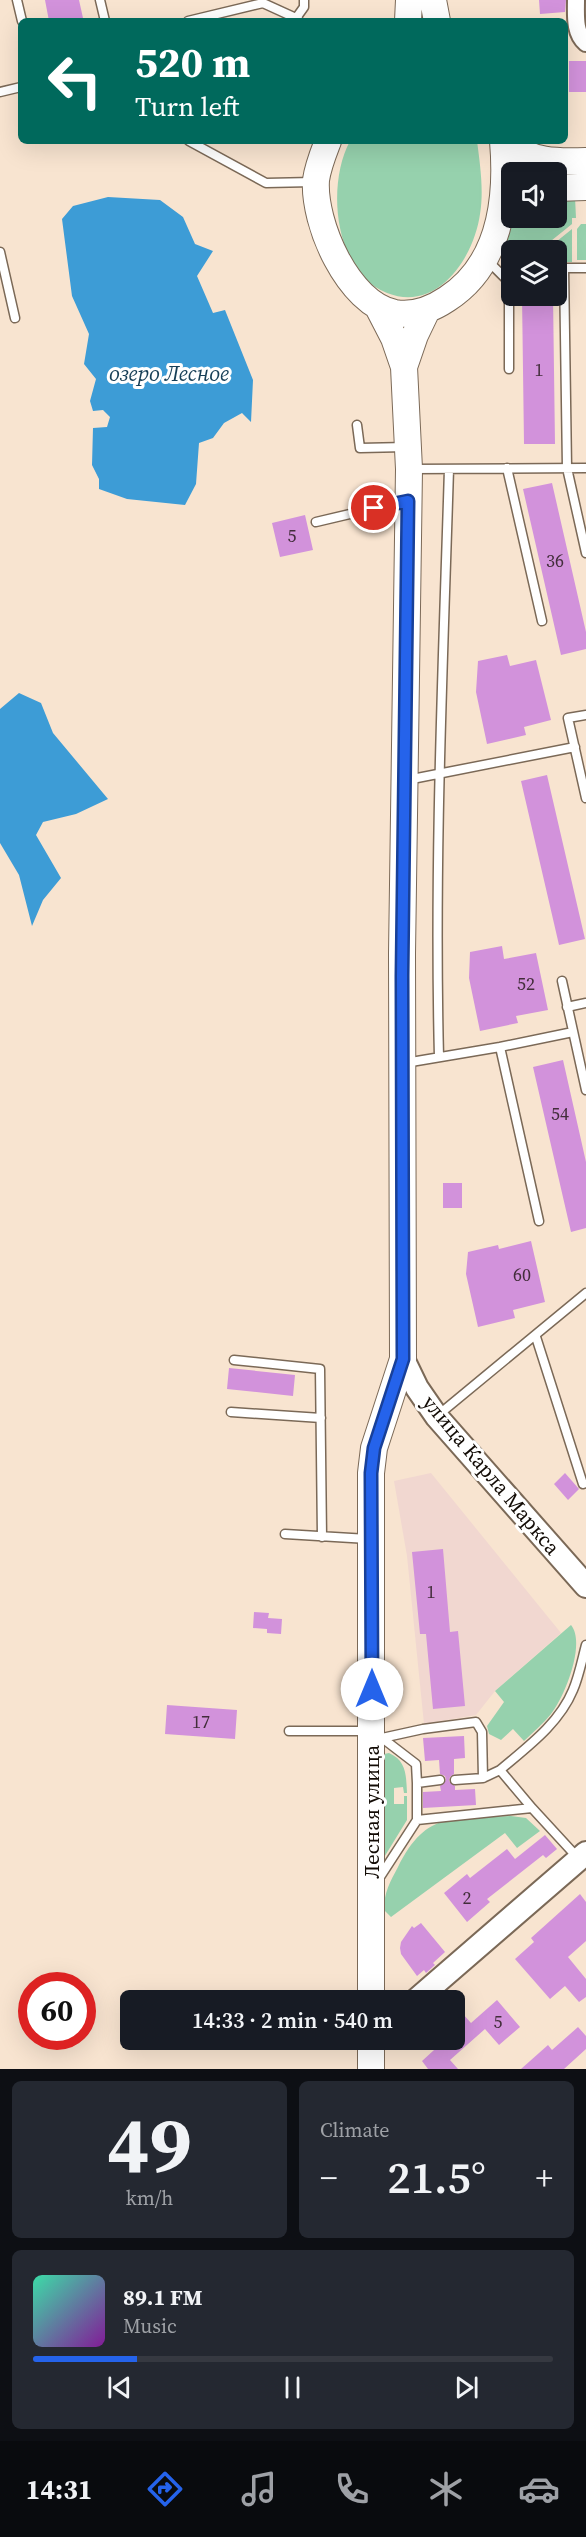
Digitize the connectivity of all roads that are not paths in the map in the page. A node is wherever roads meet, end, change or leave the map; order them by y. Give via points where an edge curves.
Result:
1 (17, 0) edge
2 (100, 0) edge
3 (304, 0) edge
4 (409, 0) edge
5 (433, 0) edge
6 (576, 0) edge
7 (21, 18) edge
8 (104, 18) edge
9 (200, 18) edge
10 (292, 18) edge
11 (297, 18) edge
12 (408, 18) edge
13 (436, 18) edge
14 (586, 43) edge
15 (18, 88) edge
16 (0, 92) edge
17 (194, 144) edge
18 (327, 144) edge
19 (503, 144) edge
20 (512, 144) edge
21 (586, 160) edge
22 (316, 182) junction
23 (586, 187) edge
24 (567, 188) edge
25 (501, 225) edge
26 (496, 232) junction
27 (0, 252) edge
28 (486, 259) junction
29 (586, 268) edge
30 (378, 307) junction
31 (427, 310) junction
32 (15, 318) dead end
33 (404, 367) junction
34 (509, 369) dead end
35 (357, 425) dead end
36 (408, 458) junction
37 (507, 468) junction
38 (567, 468) junction
39 (586, 468) edge
40 (449, 469) junction
41 (408, 501) junction
42 (316, 522) dead end
43 (586, 553) edge
44 (542, 621) dead end
45 (586, 715) edge
46 (575, 747) junction
47 (439, 774) junction
48 (404, 781) junction
49 (586, 798) edge
50 (562, 981) dead end
51 (586, 1003) edge
52 (567, 1007) junction
53 (573, 1032) junction
54 (500, 1047) junction
55 (439, 1057) junction
56 (401, 1063) junction
57 (586, 1090) edge
58 (539, 1221) dead end
59 (586, 1293) edge
60 (536, 1336) junction
61 (403, 1359) junction
62 (234, 1360) dead end
63 (231, 1412) dead end
64 (437, 1416) junction
65 (321, 1418) junction
66 (583, 1484) dead end
67 (285, 1534) dead end
68 (322, 1537) junction
69 (371, 1539) junction
70 (586, 1586) edge
71 (586, 1645) edge
72 (289, 1731) dead end
73 (377, 1735) junction
74 (500, 1770) junction
75 (483, 1778) junction
76 (440, 1780) dead end
77 (455, 1780) dead end
78 (417, 1783) junction
79 (532, 1808) junction
80 (417, 1820) junction
81 (584, 1855) edge
82 (372, 1889) junction
83 (371, 1990) edge
84 (427, 1990) edge

1 - 7 lane
2 - 8 lane
3 - 11 lane
4 - 12 main road
5 - 13 main road
6 - 14 street via 577,29
9 - 10 lane via 263,3
15 - 16 lane
17 - 22 lane via 266,183
18 - 22 main road
19 - 26 main road via 504,198
20 - 21 main road via 517,150 546,160
22 - 30 main road via 331,248 351,284
23 - 24 main road
25 - 26 main road
26 - 28 main road
27 - 32 lane
28 - 31 main road via 456,294
28 - 34 lane via 509,282
29 - 38 lane via 564,268
30 - 31 main road via 395,313
30 - 33 main road, Лесная улица
31 - 33 main road, Лесная улица
33 - 36 main road, Лесная улица
35 - 36 lane via 360,448
36 - 40 lane
36 - 41 main road, Лесная улица
37 - 38 lane
37 - 40 lane
37 - 44 lane
38 - 39 lane
38 - 43 lane
40 - 47 lane
41 - 42 lane
41 - 48 main road, Лесная улица
45 - 46 lane via 568,718
46 - 47 lane
46 - 49 lane
47 - 48 lane
47 - 55 lane
48 - 56 main road, Лесная улица
50 - 52 lane
51 - 52 lane
52 - 53 lane
53 - 54 lane
53 - 57 lane
54 - 55 lane
54 - 58 lane
55 - 56 lane
56 - 61 main road, Лесная улица
59 - 60 lane
60 - 64 lane
60 - 66 lane
61 - 64 main road, улица Карла Маркса
61 - 69 main road, Лесная улица via 374,1448
62 - 65 lane via 321,1369
63 - 65 lane
64 - 70 main road, улица Карла Маркса
65 - 68 lane
67 - 68 lane
68 - 69 lane
69 - 73 main road, Лесная улица
71 - 74 lane via 572,1691 559,1713 542,1735
72 - 73 lane
73 - 75 lane via 476,1722 482,1732
73 - 78 lane via 416,1764
73 - 82 main road, Лесная улица
74 - 75 lane
74 - 79 lane
75 - 77 lane
76 - 78 lane
78 - 80 lane
79 - 80 lane
79 - 81 lane
80 - 82 lane
81 - 84 main road
82 - 83 main road, Лесная улица

